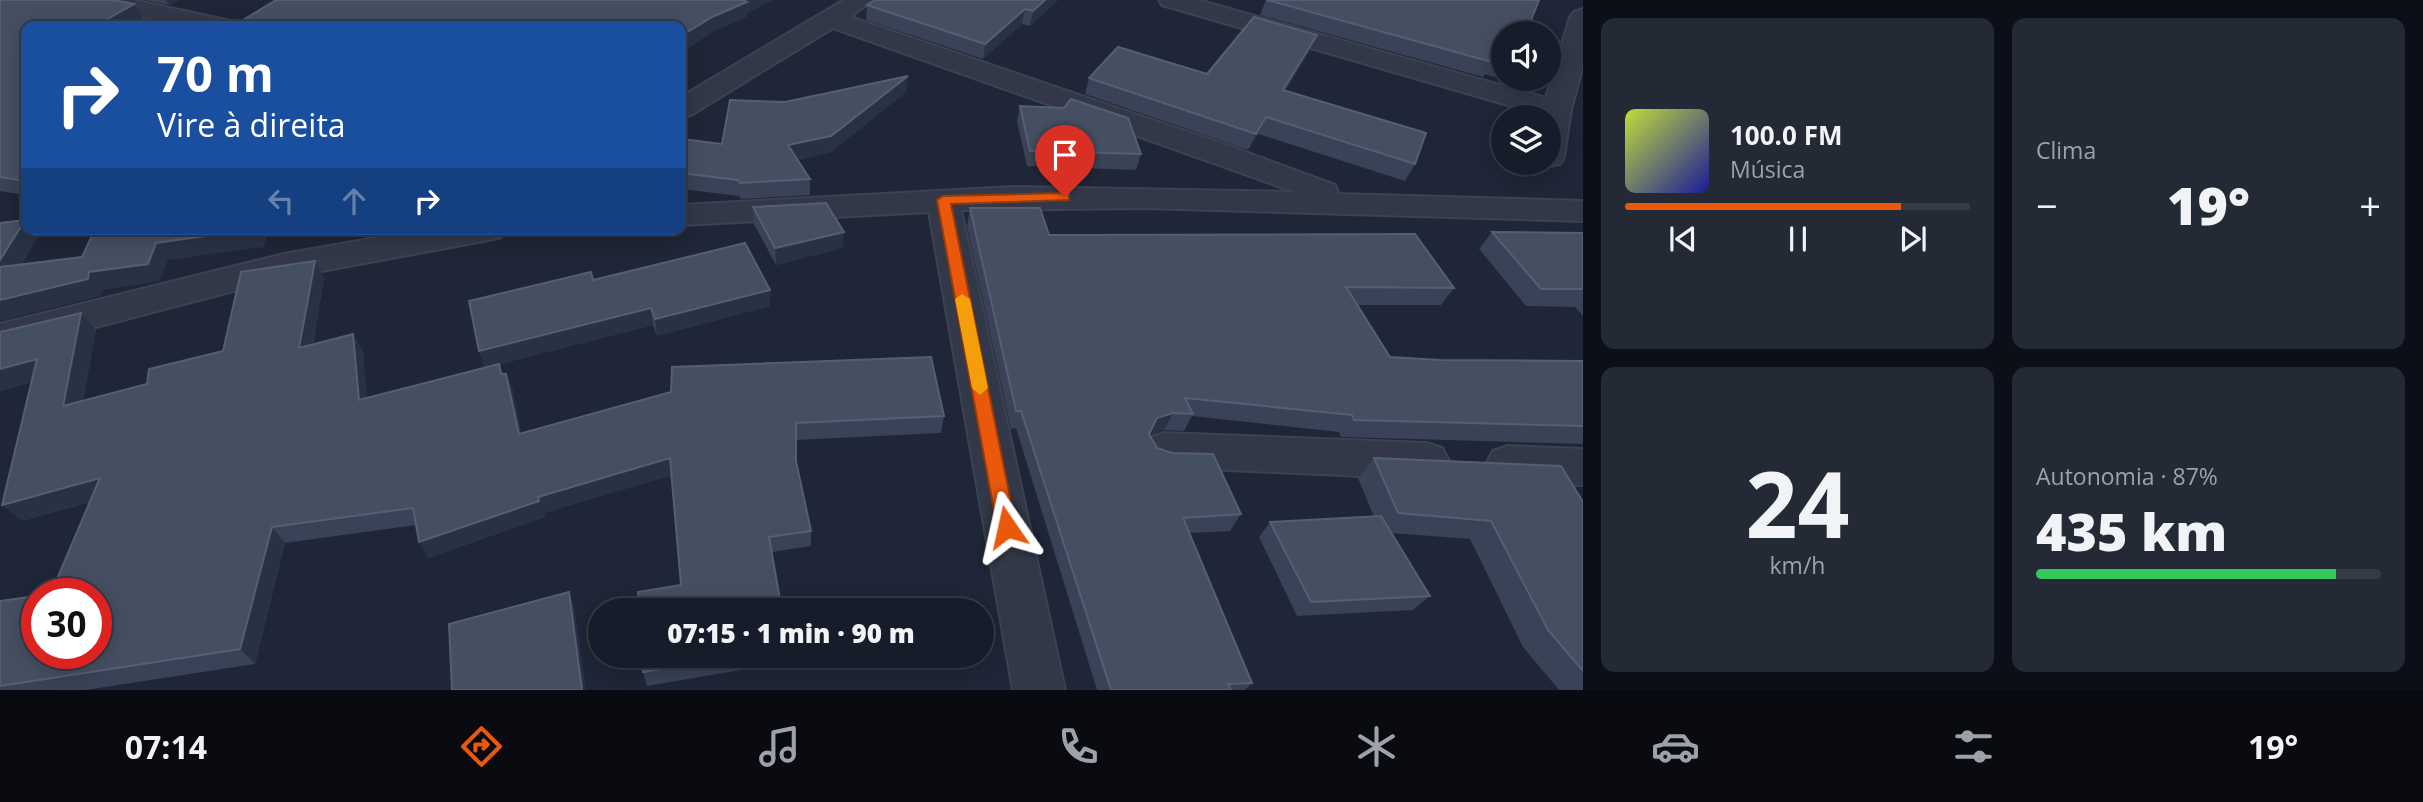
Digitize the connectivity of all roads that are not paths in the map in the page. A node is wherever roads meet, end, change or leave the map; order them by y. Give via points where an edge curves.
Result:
1 (97, 0) edge
2 (861, 0) edge
3 (1171, 0) edge
4 (1575, 0) edge
5 (1583, 2) edge
6 (1583, 17) edge
7 (831, 19) junction
8 (198, 21) edge
9 (1540, 105) edge
10 (1559, 105) edge
11 (686, 106) edge
12 (1546, 175) edge
13 (943, 200) junction
14 (1353, 203) junction
15 (1539, 210) junction
16 (1583, 211) edge
17 (686, 215) edge
18 (456, 235) edge
19 (0, 338) edge
20 (1164, 450) edge
21 (1583, 467) edge
22 (1039, 690) edge

1 - 8 street
2 - 7 street
3 - 9 street
4 - 5 street
6 - 10 street
7 - 11 street
7 - 14 street
12 - 15 street
13 - 14 street
13 - 17 street
13 - 22 street
14 - 15 street
15 - 16 street
18 - 19 street via 284,266
20 - 21 street

